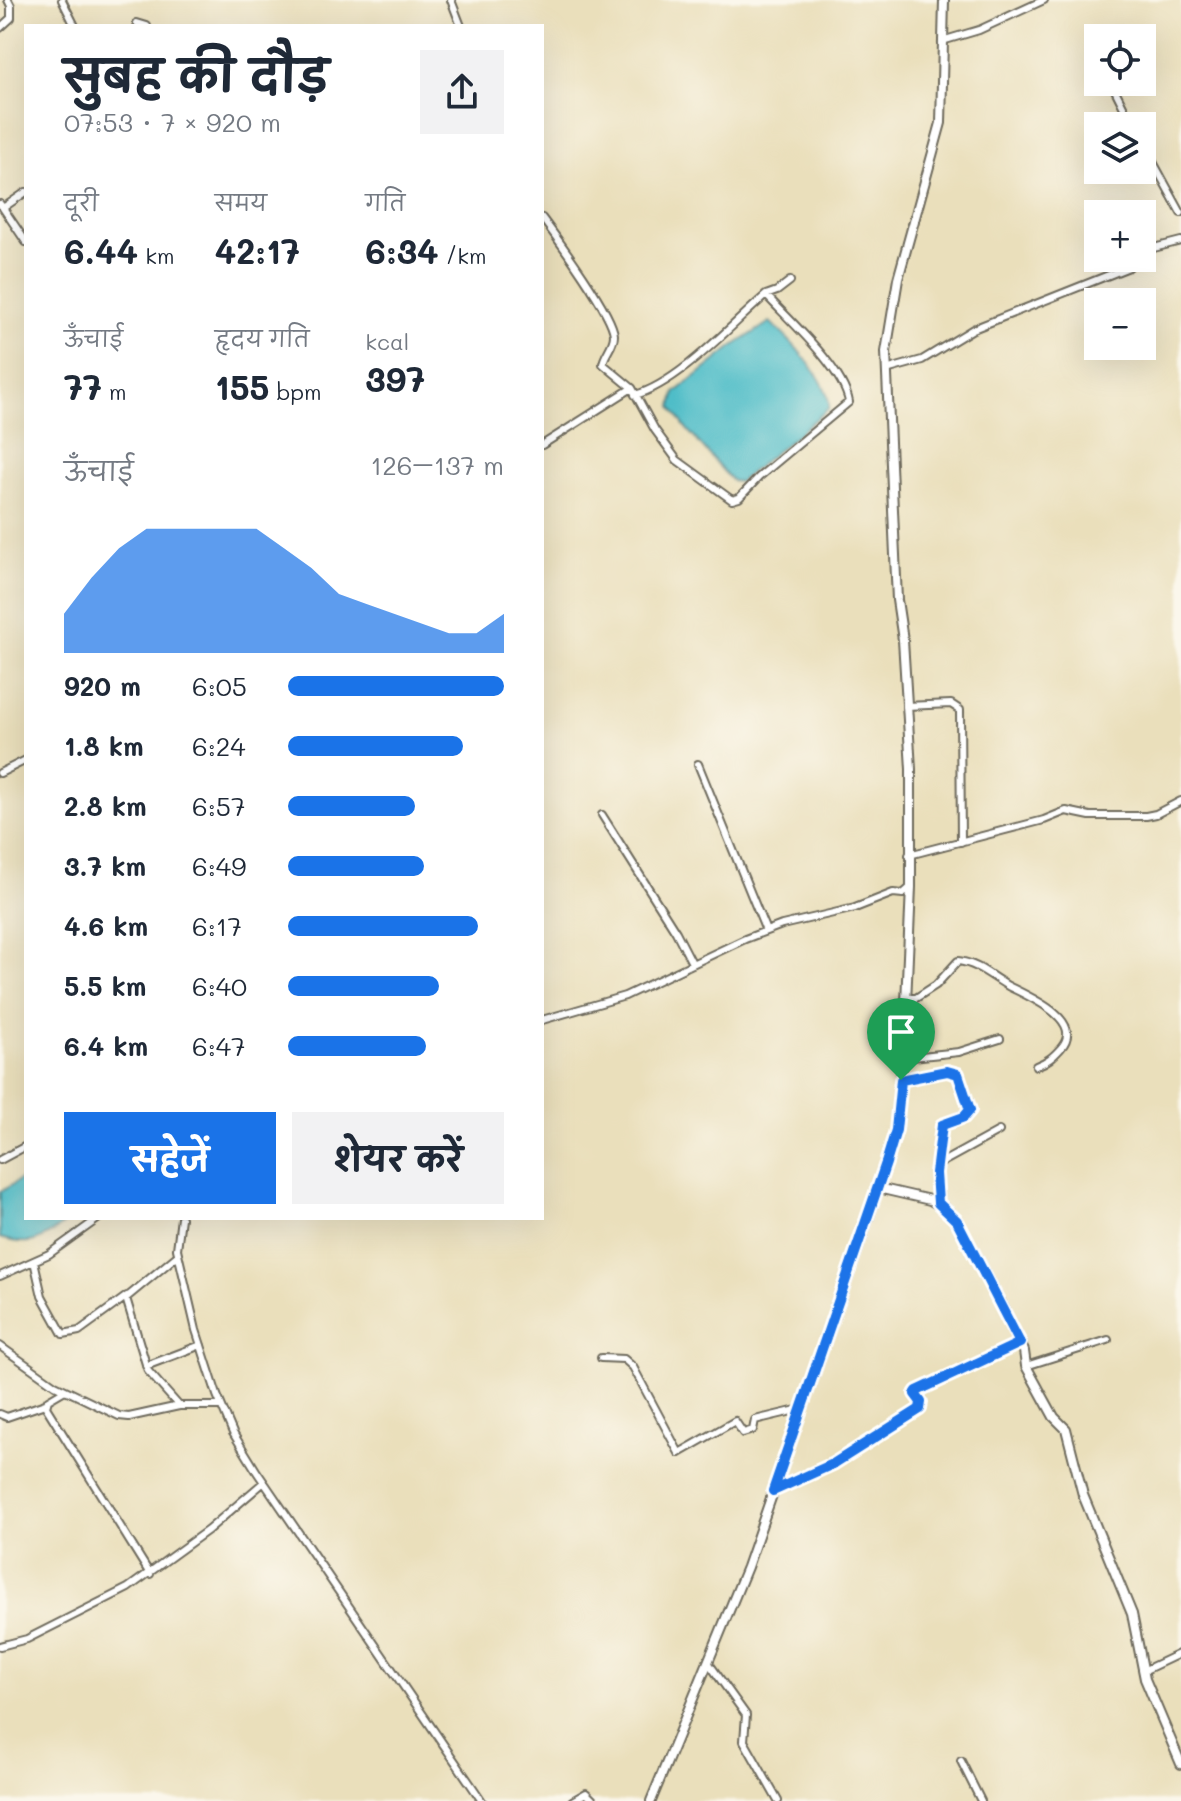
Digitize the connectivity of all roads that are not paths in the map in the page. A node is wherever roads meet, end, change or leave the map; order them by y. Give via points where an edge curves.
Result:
1 (8, 0) edge
2 (62, 0) edge
3 (451, 0) edge
4 (944, 0) edge
5 (1044, 0) edge
6 (137, 23) dead end
7 (74, 24) edge
8 (140, 24) edge
9 (460, 24) edge
10 (0, 28) edge
11 (942, 41) junction
12 (1156, 167) edge
13 (24, 193) edge
14 (2, 209) edge
15 (1181, 213) edge
16 (544, 221) edge
17 (24, 239) edge
18 (1181, 241) edge
19 (1156, 247) edge
20 (1116, 272) edge
21 (790, 281) dead end
22 (766, 295) junction
23 (886, 370) junction
24 (634, 392) junction
25 (544, 444) edge
26 (906, 706) junction
27 (24, 761) edge
28 (698, 764) dead end
29 (0, 773) edge
30 (1181, 801) edge
31 (602, 815) dead end
32 (961, 842) junction
33 (909, 855) junction
34 (911, 887) junction
35 (766, 931) junction
36 (692, 963) junction
37 (907, 998) junction
38 (544, 1019) edge
39 (1000, 1039) dead end
40 (903, 1058) junction
41 (1036, 1066) dead end
42 (901, 1080) junction
43 (999, 1131) dead end
44 (24, 1147) edge
45 (0, 1160) edge
46 (939, 1164) junction
47 (878, 1188) junction
48 (938, 1203) junction
49 (96, 1220) edge
50 (181, 1220) edge
51 (178, 1255) junction
52 (34, 1261) junction
53 (0, 1276) edge
54 (127, 1296) junction
55 (1108, 1340) dead end
56 (1020, 1343) junction
57 (201, 1345) junction
58 (0, 1346) edge
59 (601, 1358) dead end
60 (146, 1366) junction
61 (1026, 1366) junction
62 (65, 1390) junction
63 (45, 1404) junction
64 (179, 1406) junction
65 (221, 1406) junction
66 (801, 1409) junction
67 (0, 1414) edge
68 (264, 1482) junction
69 (773, 1491) junction
70 (150, 1574) junction
71 (0, 1646) edge
72 (1181, 1653) edge
73 (708, 1662) junction
74 (1143, 1671) junction
75 (961, 1761) dead end
76 (1181, 1764) edge
77 (482, 1801) edge
78 (572, 1801) edge
79 (594, 1801) edge
80 (651, 1801) edge
81 (778, 1801) edge
82 (981, 1801) edge

1 - 10 street via 11,18
2 - 7 street
3 - 9 street
4 - 11 street
5 - 11 street
6 - 8 street
11 - 23 street via 941,123 898,279
12 - 15 street
13 - 14 street
14 - 17 street
16 - 24 street via 613,330 603,364
18 - 19 street
20 - 23 street via 973,329 922,360
21 - 22 street
22 - 24 street via 675,375 652,391
22 - 24 street via 832,368 849,402 739,498 732,500 677,460
23 - 26 street
24 - 25 street
26 - 32 street via 951,704 960,710
26 - 33 street
27 - 29 street
28 - 35 street
30 - 32 street via 1146,816 1066,811
31 - 36 street
32 - 33 street
33 - 34 street
34 - 35 street via 903,894
34 - 37 street
35 - 36 street
36 - 38 street via 625,996
37 - 40 street
37 - 41 street via 936,985 958,961 986,971 1046,1006 1066,1026 1065,1044
39 - 40 street via 959,1052
40 - 42 street
42 - 46 street via 947,1071 958,1074 969,1112 942,1125
42 - 47 street via 896,1130
43 - 46 street
44 - 45 street
46 - 48 street
47 - 48 street
47 - 66 street
48 - 56 street via 957,1221
49 - 52 street
50 - 51 street
51 - 54 street
51 - 57 street
52 - 53 street
52 - 54 street via 42,1296 63,1334 79,1331
54 - 60 street
55 - 61 street
56 - 61 street
56 - 69 street via 917,1391 920,1409 833,1464
57 - 60 street
57 - 65 street
58 - 62 street
59 - 66 street via 624,1359 633,1367 679,1453 735,1421 747,1433 755,1420
60 - 64 street
61 - 74 street via 1066,1429 1083,1495 1132,1614
62 - 63 street
62 - 64 street via 119,1416
63 - 67 street via 7,1417
63 - 70 street
64 - 65 street
65 - 68 street
66 - 69 street
68 - 70 street
68 - 77 street
69 - 73 street
70 - 71 street via 48,1629
72 - 74 street
73 - 80 street
73 - 81 street via 746,1715 744,1741
74 - 76 street
75 - 82 street
78 - 79 street via 586,1793

